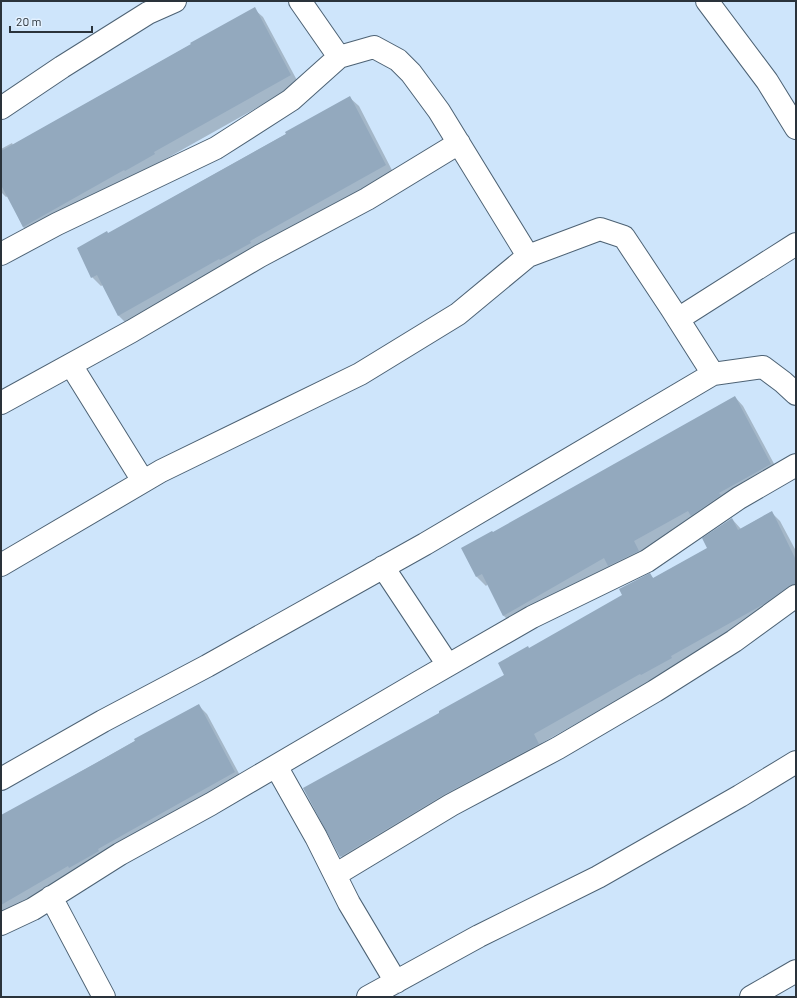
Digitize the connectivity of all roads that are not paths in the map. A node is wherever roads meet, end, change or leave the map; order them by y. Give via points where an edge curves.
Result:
1 (175, 1) edge
2 (300, 1) edge
3 (707, 1) edge
4 (339, 57) junction
5 (1, 108) edge
6 (796, 128) edge
7 (459, 143) junction
8 (796, 244) edge
9 (1, 254) edge
10 (528, 256) junction
11 (678, 319) junction
12 (71, 365) junction
13 (713, 374) junction
14 (796, 394) edge
15 (1, 403) edge
16 (796, 466) edge
17 (143, 481) junction
18 (1, 565) edge
19 (383, 567) junction
20 (796, 596) edge
21 (448, 665) junction
22 (796, 762) edge
23 (276, 766) junction
24 (1, 779) edge
25 (335, 875) junction
26 (51, 898) junction
27 (1, 924) edge
28 (796, 971) edge
29 (396, 982) junction
30 (104, 997) edge
31 (368, 997) edge
32 (751, 997) edge

1 - 5 street via 148,13
2 - 4 street
3 - 6 street via 767,81
4 - 7 street via 374,47 398,60 434,104
4 - 9 street via 291,100 216,148 57,224
7 - 10 street
7 - 12 street via 367,199 260,256
8 - 11 street
10 - 11 street via 600,229 624,238
10 - 17 street via 458,314 360,374
11 - 13 street
12 - 15 street
12 - 17 street
13 - 14 street via 763,367
13 - 19 street
16 - 21 street via 739,498 646,561 532,617
17 - 18 street
19 - 21 street
19 - 24 street
20 - 25 street via 734,641 655,691 558,748 451,805
21 - 23 street
22 - 29 street via 598,877 479,936
23 - 25 street
23 - 26 street via 120,854
25 - 29 street
26 - 27 street
26 - 30 street
28 - 32 street
29 - 31 street

